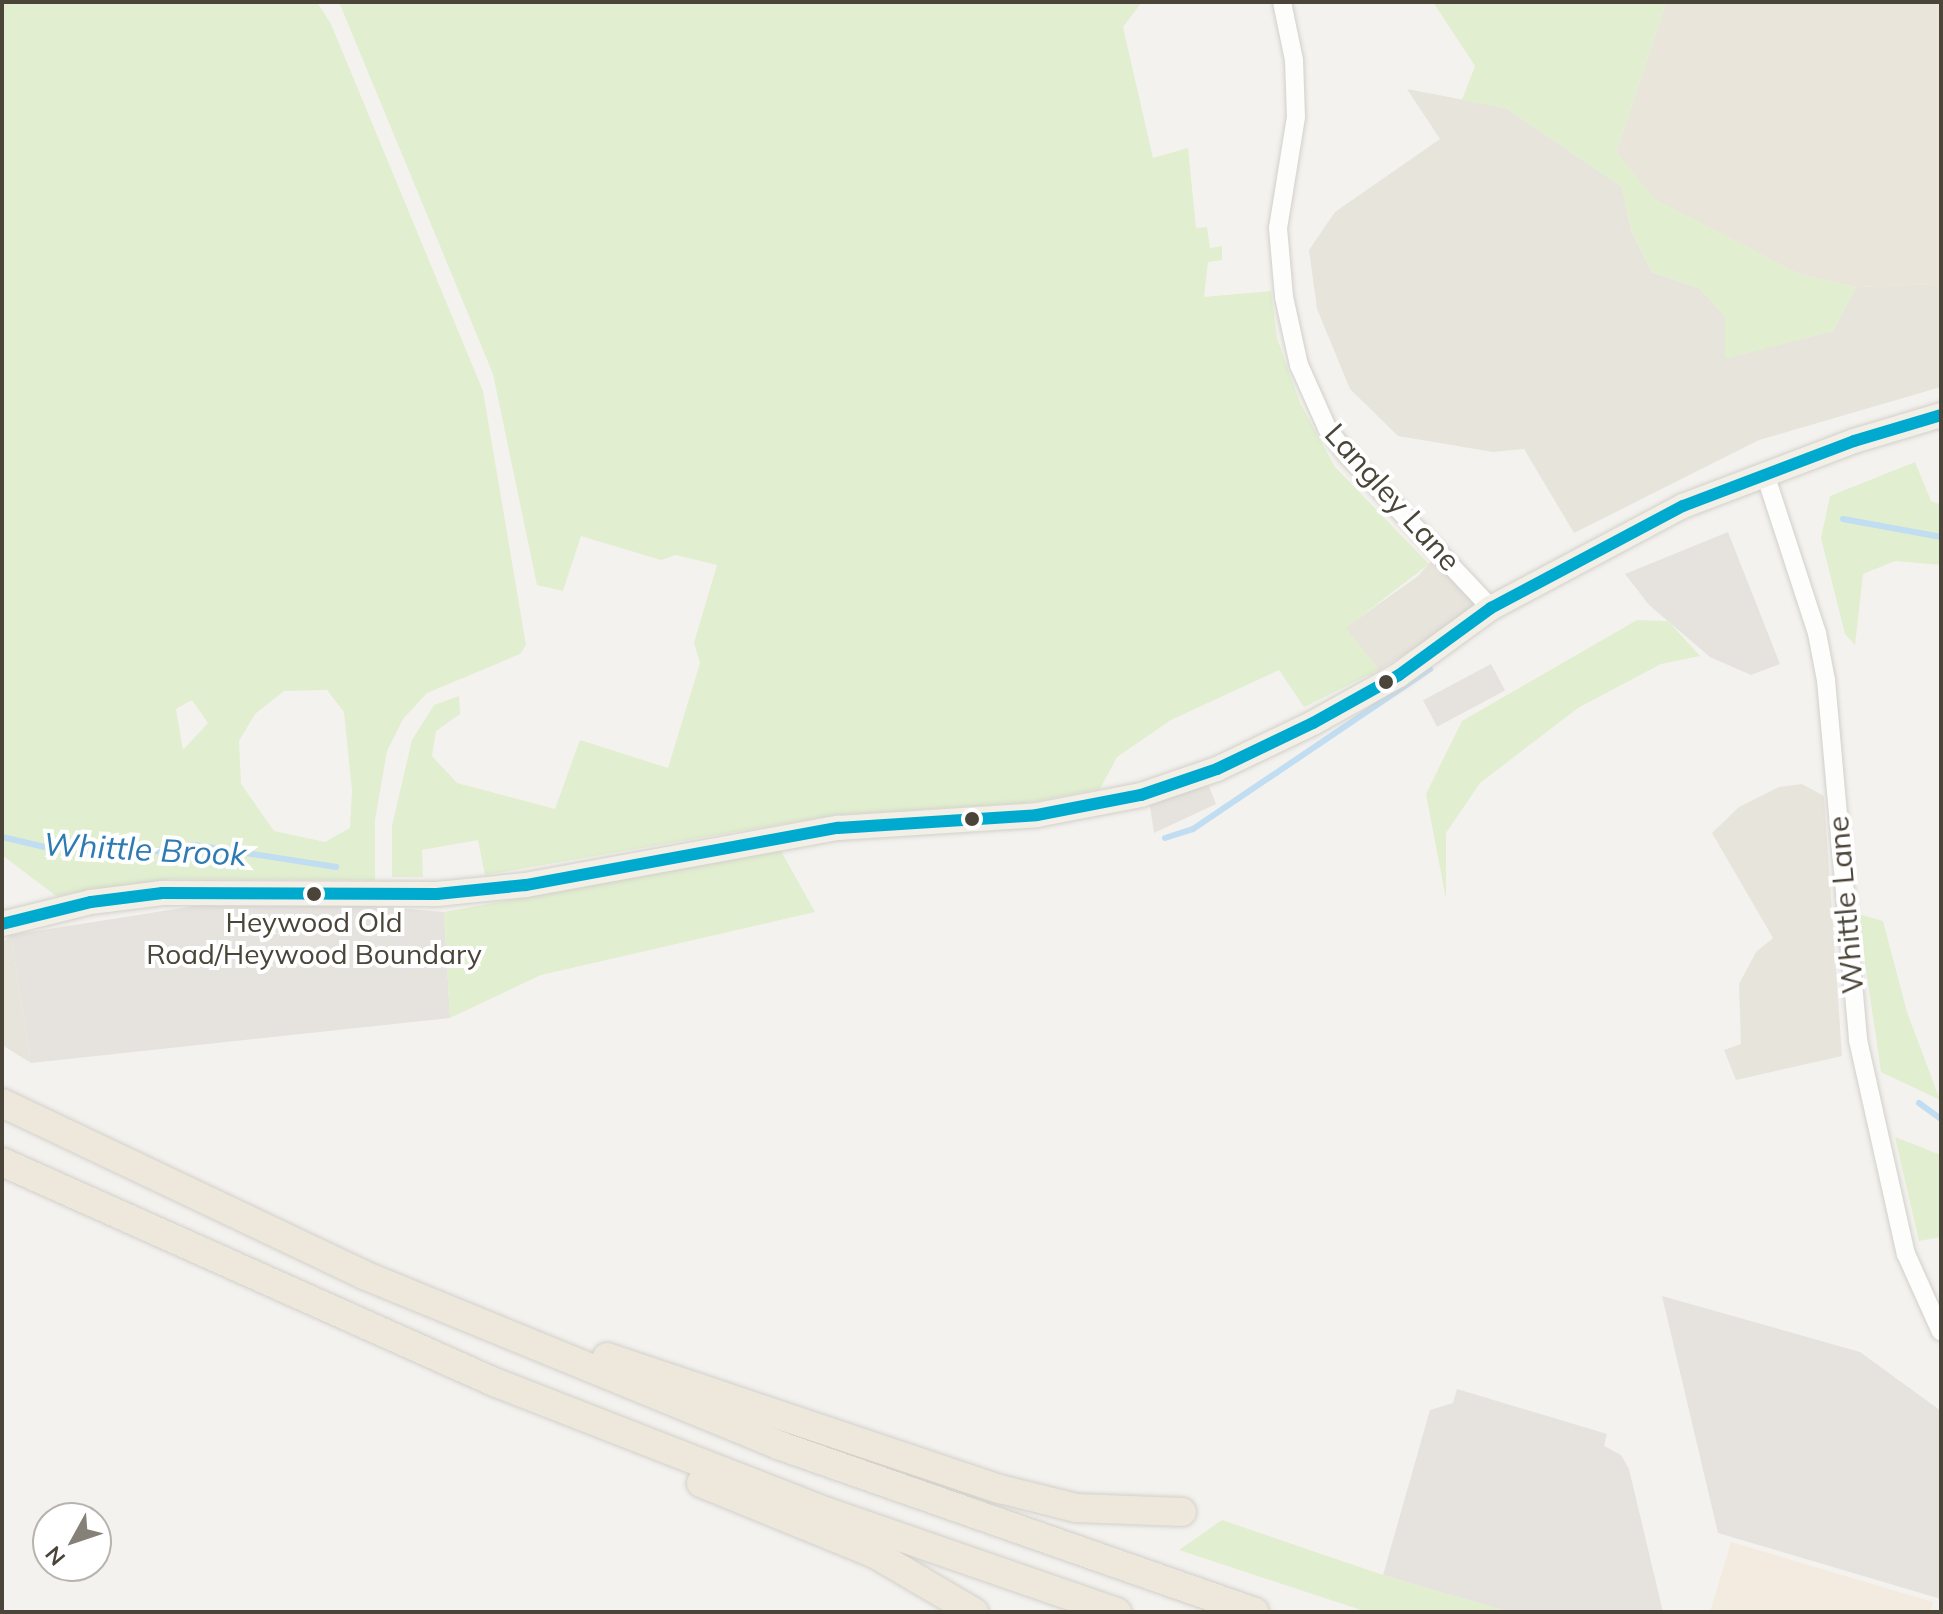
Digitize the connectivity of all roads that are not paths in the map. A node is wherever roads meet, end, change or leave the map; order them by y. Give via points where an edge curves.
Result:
1 (1282, 2) edge
2 (1941, 415) edge
3 (1765, 474) junction
4 (1491, 608) junction
5 (2, 924) edge
6 (3, 1103) edge
7 (2, 1162) edge
8 (364, 1275) junction
9 (1941, 1332) edge
10 (494, 1382) junction
11 (1182, 1512) dead end
12 (974, 1612) edge
13 (1117, 1612) edge
14 (1255, 1612) edge

1 - 4 street, Langley Lane via 1294,60 1296,117 1278,228 1289,332 1299,365 1327,428 1349,457
2 - 3 main road
3 - 4 main road via 1635,529
3 - 9 street, Whittle Lane via 1817,633 1826,680 1858,1040 1906,1254
4 - 5 main road via 1399,675 1313,723 1217,769 1092,807 838,828 511,887 437,894 162,893 91,902
6 - 8 highway
7 - 10 highway
8 - 11 highway via 1000,1489 1076,1508
8 - 14 highway via 778,1445
10 - 12 highway via 612,1446 875,1554
10 - 13 highway via 825,1511

